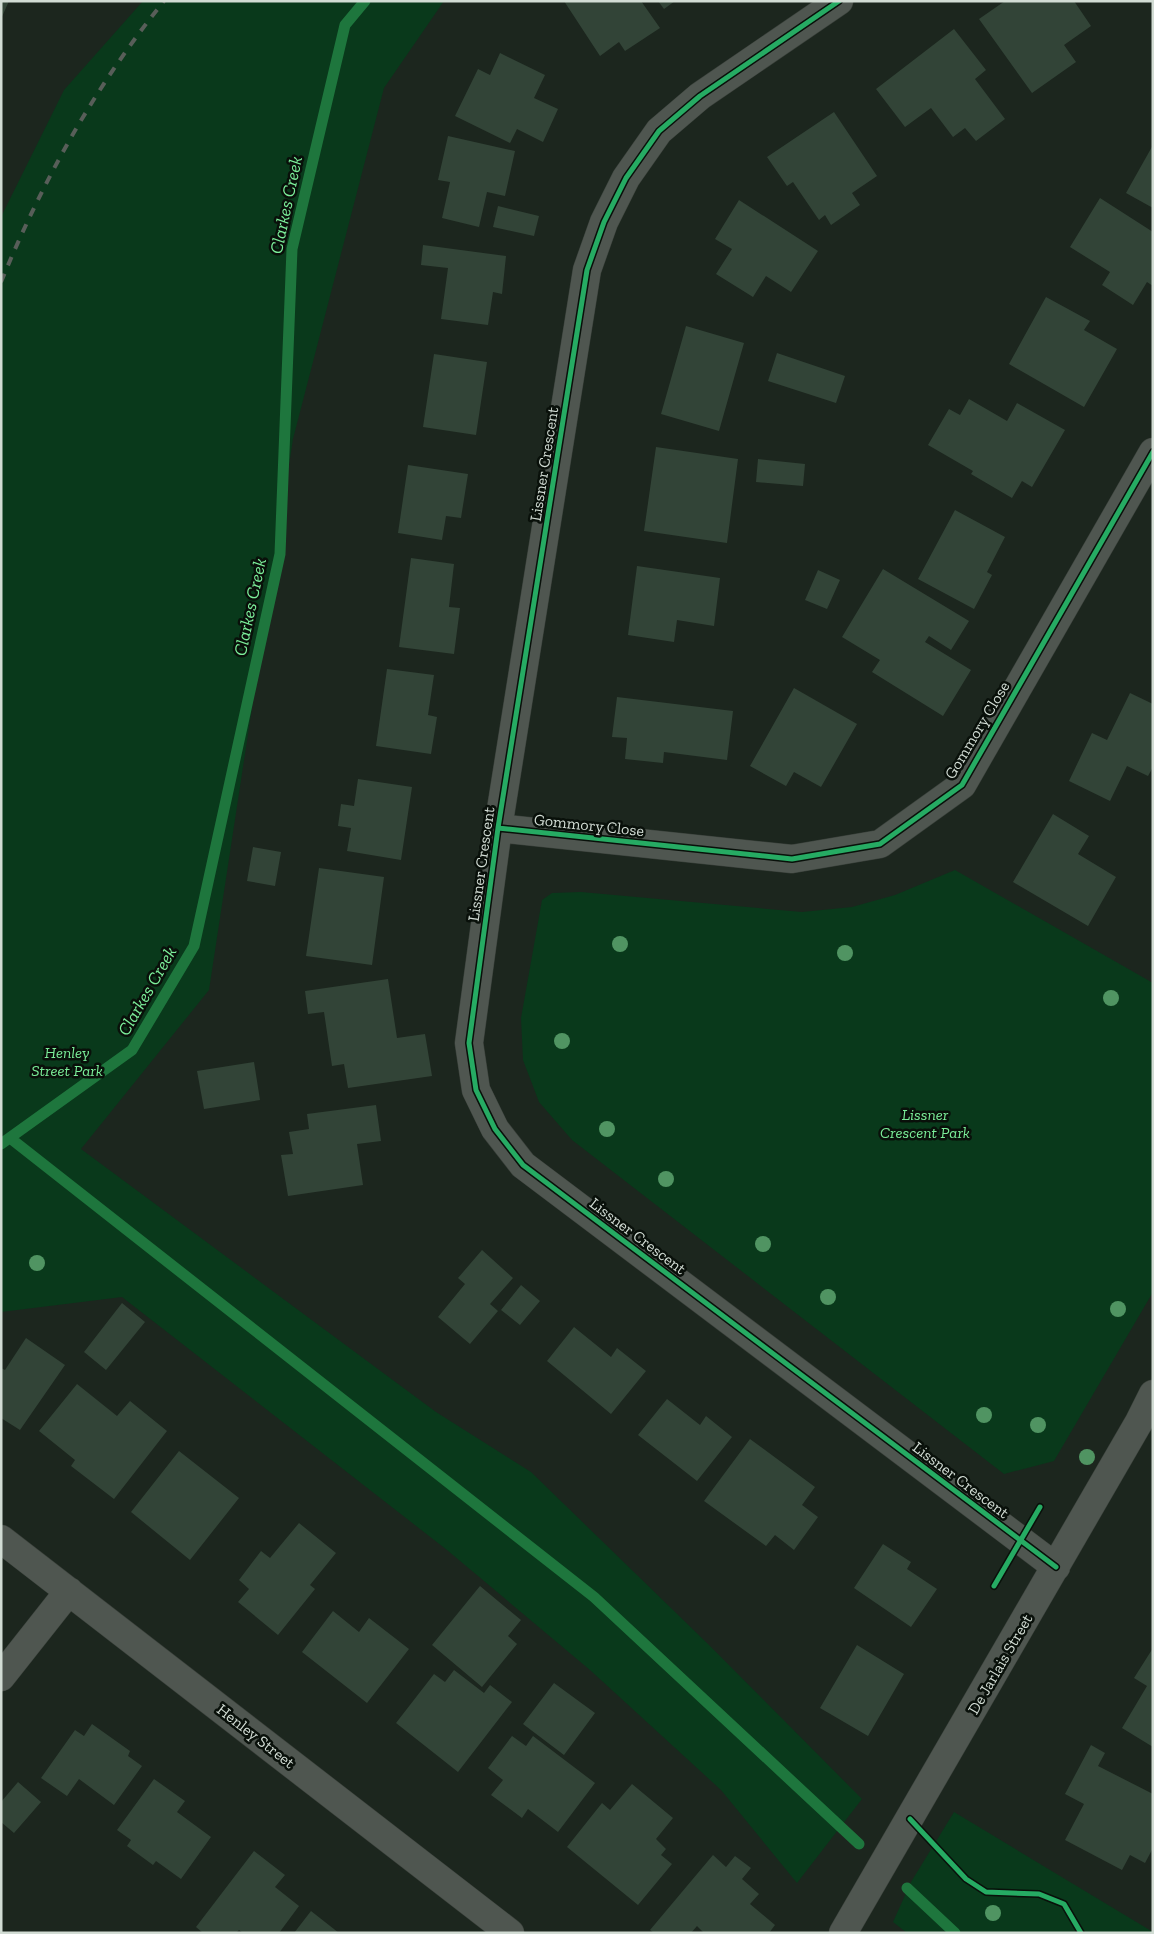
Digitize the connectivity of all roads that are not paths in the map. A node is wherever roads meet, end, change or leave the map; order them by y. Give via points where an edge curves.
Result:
1 (839, 1) edge
2 (1153, 452) edge
3 (498, 828) junction
4 (1153, 1394) edge
5 (1, 1540) edge
6 (1056, 1568) junction
7 (68, 1591) junction
8 (1, 1677) edge
9 (510, 1933) edge
10 (843, 1933) edge

1 - 3 street, Lissner Crescent via 700,96 658,131 626,178 604,222 587,270
2 - 3 street, Gommory Close via 962,786 880,844 792,859
3 - 6 street, Lissner Crescent via 469,1043 476,1090 495,1129 523,1165
4 - 6 street, De Jarlais Street
5 - 7 street, Henley Street
6 - 10 street, De Jarlais Street
7 - 8 street
7 - 9 street, Henley Street

